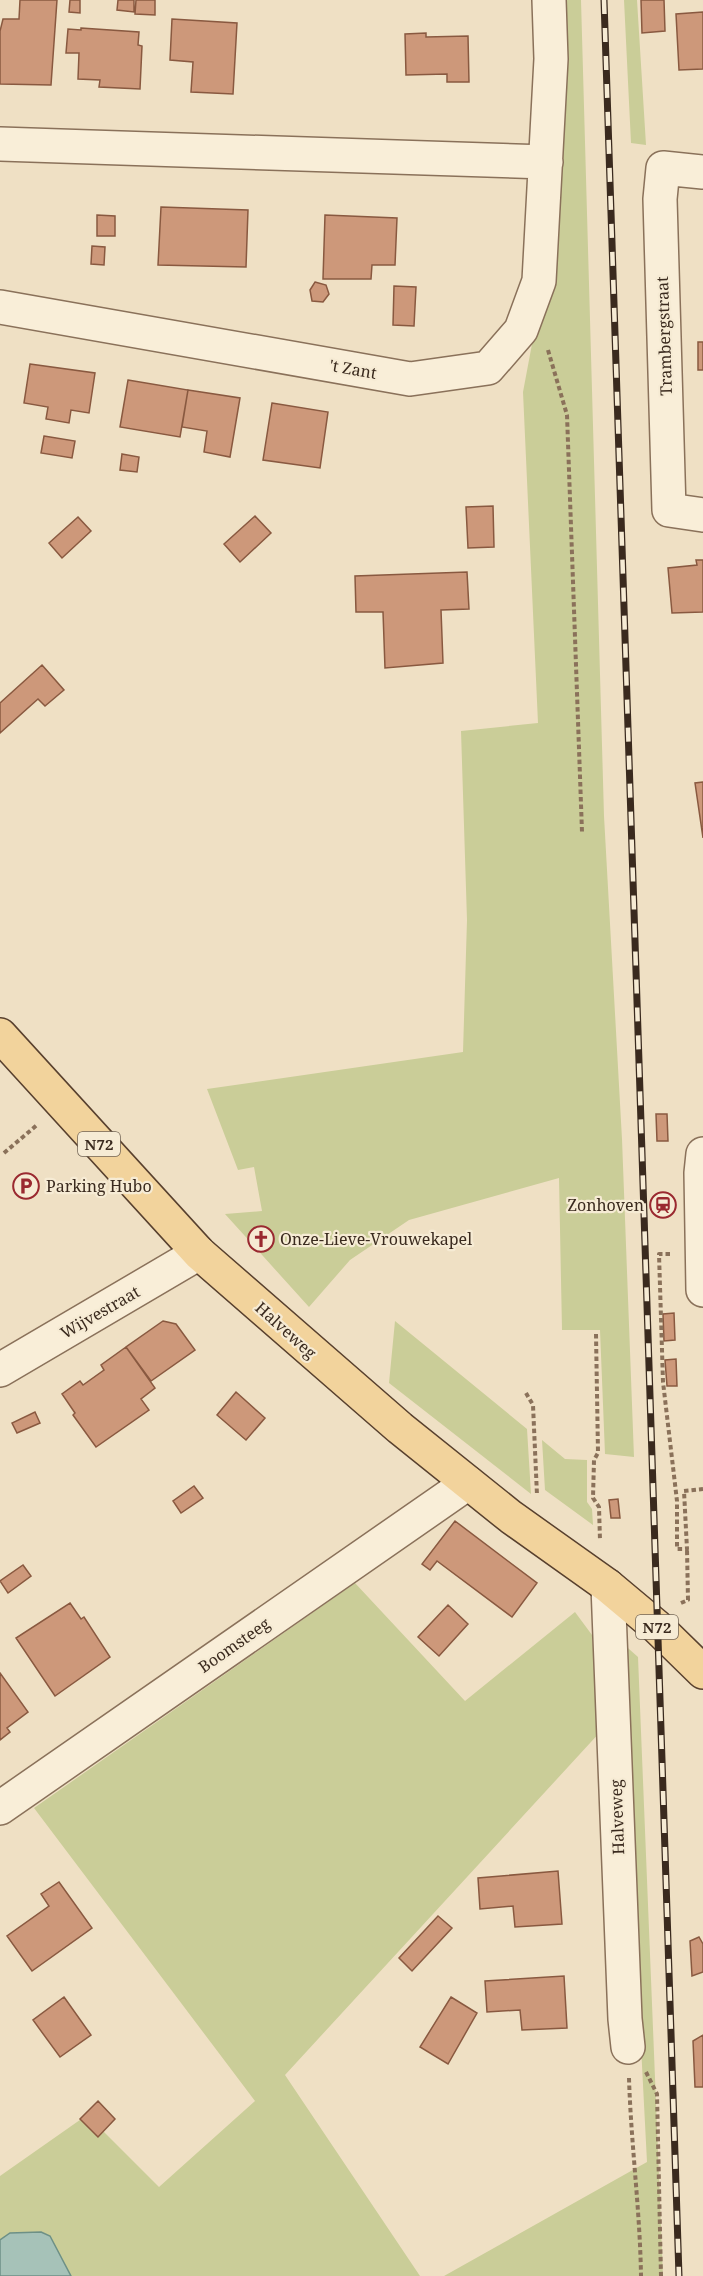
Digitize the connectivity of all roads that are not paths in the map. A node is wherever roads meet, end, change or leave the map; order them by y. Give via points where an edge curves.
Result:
1 (549, 0) edge
2 (0, 144) edge
3 (546, 162) junction
4 (703, 172) edge
5 (0, 308) edge
6 (703, 515) edge
7 (0, 1035) edge
8 (703, 1154) edge
9 (200, 1253) junction
10 (703, 1290) edge
11 (0, 1370) edge
12 (468, 1483) junction
13 (608, 1586) junction
14 (703, 1671) edge
15 (0, 1808) edge
16 (628, 2047) road end

1 - 3 street, 't Zant via 551,58
2 - 3 street
3 - 5 street, 't Zant via 539,281 521,330 488,368 410,379
4 - 6 street, Trambergstraat via 663,168 660,199 669,510
7 - 9 main road, Halveweg / N72
8 - 10 street
9 - 11 street, Wijvestraat
9 - 12 main road, Halveweg / N72 via 343,1380
12 - 13 main road, Halveweg / N72
12 - 15 street, Boomsteeg
13 - 14 main road, Halveweg / N72
13 - 16 street, Halveweg

